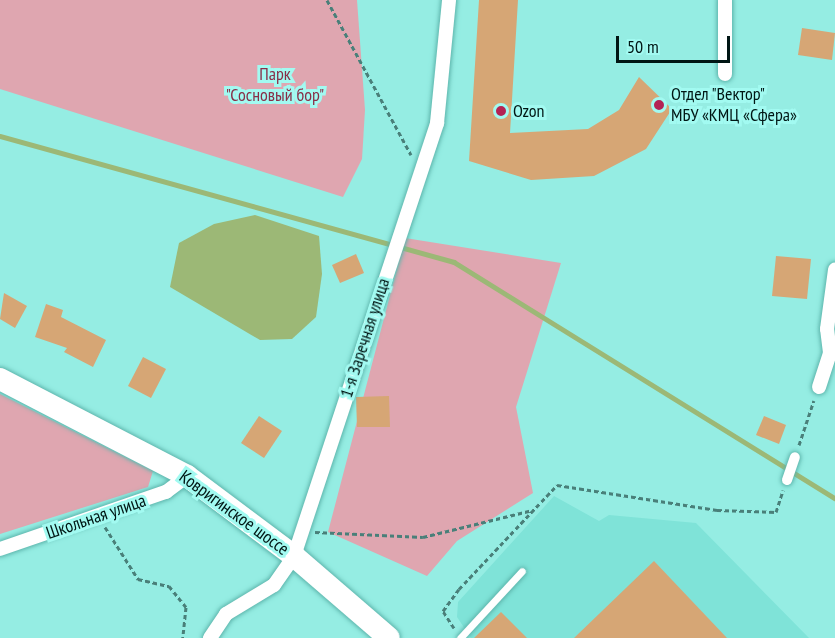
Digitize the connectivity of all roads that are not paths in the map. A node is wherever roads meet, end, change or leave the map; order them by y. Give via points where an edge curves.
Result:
1 (449, 0) edge
2 (725, 0) edge
3 (725, 74) dead end
4 (835, 270) edge
5 (833, 353) edge
6 (0, 379) edge
7 (819, 387) road end
8 (795, 457) road end
9 (187, 476) junction
10 (787, 480) road end
11 (0, 549) edge
12 (294, 556) junction
13 (522, 571) dead end
14 (461, 637) edge
15 (210, 638) edge
16 (388, 638) edge

1 - 12 street, 1-я Заречная улица via 437,123
2 - 3 street
4 - 5 street via 827,330
5 - 7 street
6 - 9 main road, Ковригинское шоссе
8 - 10 street
9 - 11 street, Школьная улица via 166,492
9 - 12 main road, Ковригинское шоссе
12 - 15 street, 1-я Заречная улица via 274,585 226,614
12 - 16 main road, Ковригинское шоссе
13 - 14 lane

